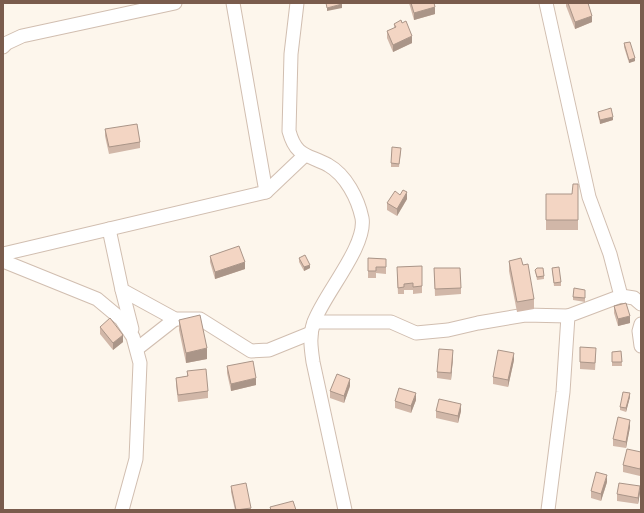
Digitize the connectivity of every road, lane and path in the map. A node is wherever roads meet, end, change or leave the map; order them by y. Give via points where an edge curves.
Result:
1 (175, 3) edge
2 (233, 3) edge
3 (297, 3) edge
4 (546, 3) edge
5 (3, 47) edge
6 (305, 155) junction
7 (266, 192) junction
8 (109, 229) junction
9 (3, 254) edge
10 (3, 261) edge
11 (122, 290) junction
12 (621, 296) junction
13 (641, 304) edge
14 (568, 316) junction
15 (175, 319) junction
16 (641, 324) edge
17 (312, 327) junction
18 (136, 342) junction
19 (641, 346) edge
20 (122, 510) edge
21 (345, 510) edge
22 (548, 510) edge

1 - 5 street via 22,36
2 - 7 street
3 - 6 street via 291,54 289,131 292,143
4 - 12 street via 589,197 610,254
6 - 7 street
6 - 17 street via 329,166 341,175 358,205 362,220 360,235 354,249
7 - 8 street
8 - 9 street
8 - 11 street
10 - 18 street via 96,299 121,319
11 - 15 street
11 - 18 street
12 - 13 street via 634,298
12 - 14 street
14 - 17 street via 525,315 448,330 416,333 390,322
14 - 22 street via 563,392
15 - 17 street via 200,319 251,351 268,350
15 - 18 street
16 - 19 street
17 - 21 street via 310,343 313,362
18 - 20 street via 140,363 136,459

